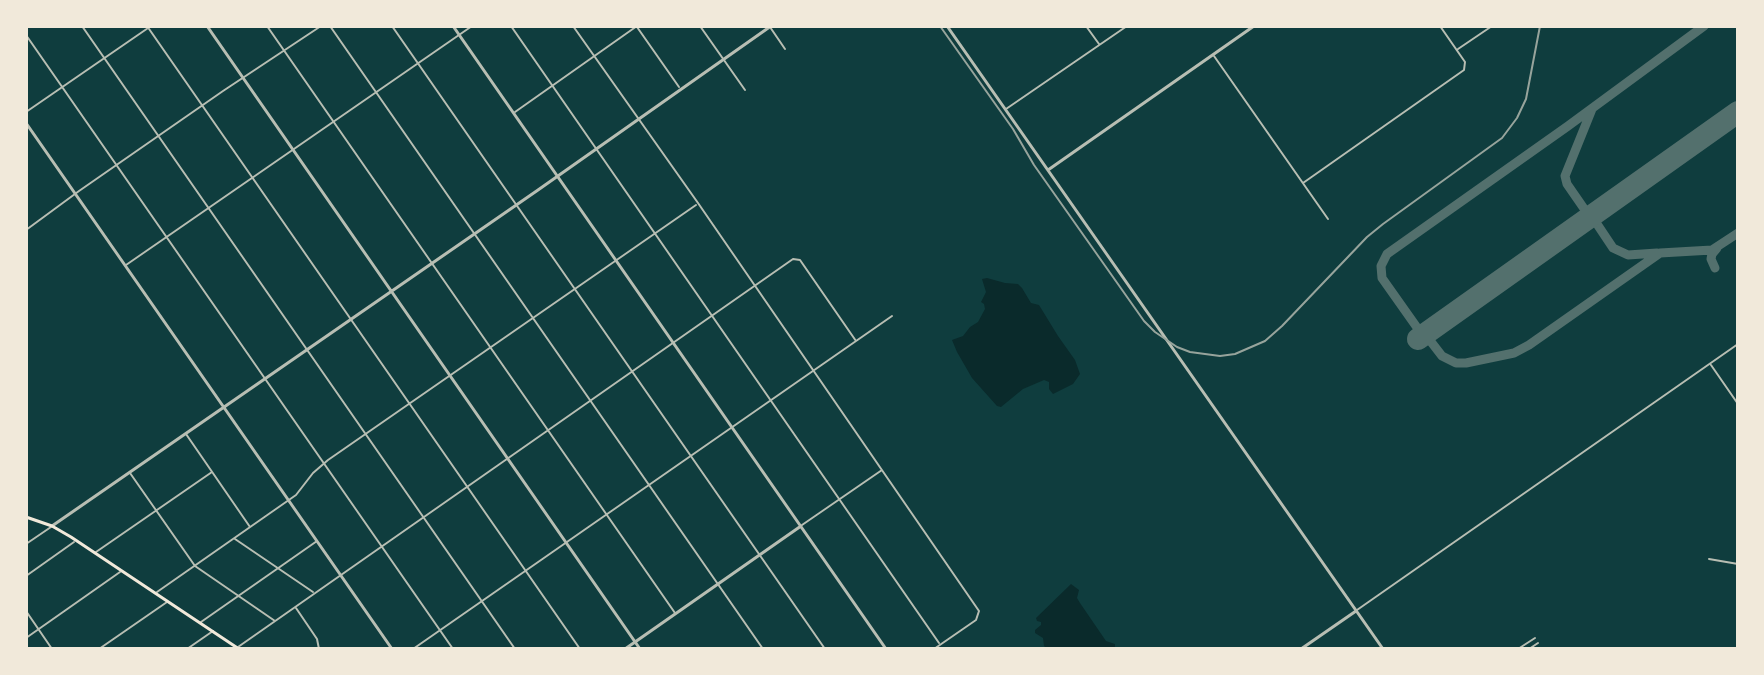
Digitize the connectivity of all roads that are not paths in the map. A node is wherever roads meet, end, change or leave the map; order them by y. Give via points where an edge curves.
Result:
1 (82, 26) edge
2 (207, 26) edge
3 (267, 26) edge
4 (321, 26) edge
5 (330, 26) edge
6 (392, 26) edge
7 (453, 26) edge
8 (472, 26) edge
9 (511, 26) edge
10 (573, 26) edge
11 (637, 26) edge
12 (700, 26) edge
13 (770, 26) edge
14 (947, 26) edge
15 (1086, 26) edge
16 (1127, 26) edge
17 (1254, 26) edge
18 (1440, 26) edge
19 (1492, 26) edge
20 (149, 27) edge
21 (26, 35) edge
22 (459, 35) junction
23 (1100, 45) junction
24 (785, 49) dead end
25 (1457, 50) junction
26 (284, 51) junction
27 (1213, 55) junction
28 (594, 56) junction
29 (104, 58) junction
30 (723, 60) junction
31 (418, 64) junction
32 (243, 78) junction
33 (552, 86) junction
34 (63, 87) junction
35 (681, 90) junction
36 (745, 90) dead end
37 (376, 93) junction
38 (202, 105) junction
39 (1006, 110) junction
40 (26, 112) edge
41 (514, 113) junction
42 (639, 119) junction
43 (334, 122) junction
44 (26, 123) edge
45 (158, 136) junction
46 (596, 149) junction
47 (293, 150) junction
48 (117, 165) junction
49 (1048, 170) junction
50 (558, 176) junction
51 (253, 178) junction
52 (1303, 183) junction
53 (75, 194) junction
54 (698, 203) junction
55 (516, 204) junction
56 (209, 208) junction
57 (1328, 219) dead end
58 (26, 230) edge
59 (474, 234) junction
60 (654, 234) junction
61 (167, 237) junction
62 (616, 260) junction
63 (432, 263) junction
64 (125, 266) junction
65 (754, 285) junction
66 (575, 289) junction
67 (392, 290) junction
68 (711, 315) junction
69 (892, 316) dead end
70 (533, 318) junction
71 (351, 319) junction
72 (856, 341) junction
73 (673, 342) junction
74 (1738, 344) edge
75 (491, 348) junction
76 (307, 349) junction
77 (1710, 364) junction
78 (632, 371) junction
79 (813, 371) junction
80 (450, 376) junction
81 (265, 378) junction
82 (590, 400) junction
83 (771, 400) junction
84 (410, 403) junction
85 (1738, 404) edge
86 (224, 406) junction
87 (732, 427) junction
88 (548, 429) junction
89 (185, 433) junction
90 (366, 434) junction
91 (691, 456) junction
92 (507, 458) junction
93 (324, 462) junction
94 (882, 470) junction
95 (130, 472) junction
96 (212, 472) junction
97 (649, 485) junction
98 (467, 486) junction
99 (289, 500) junction
100 (839, 500) junction
101 (156, 510) junction
102 (607, 514) junction
103 (423, 516) junction
104 (26, 517) edge
105 (52, 526) junction
106 (801, 526) junction
107 (250, 527) junction
108 (234, 538) junction
109 (75, 540) junction
110 (317, 541) junction
111 (566, 542) junction
112 (26, 544) edge
113 (381, 545) junction
114 (95, 553) junction
115 (760, 555) junction
116 (1709, 559) dead end
117 (1738, 564) edge
118 (195, 566) junction
119 (278, 568) junction
120 (122, 570) junction
121 (526, 571) junction
122 (341, 575) junction
123 (26, 576) edge
124 (718, 585) junction
125 (156, 593) junction
126 (315, 593) junction
127 (239, 595) junction
128 (168, 601) junction
129 (482, 601) junction
130 (295, 607) junction
131 (26, 611) edge
132 (1356, 611) junction
133 (676, 614) junction
134 (275, 621) junction
135 (200, 623) junction
136 (39, 629) junction
137 (440, 630) junction
138 (213, 631) junction
139 (26, 638) edge
140 (1535, 638) dead end
141 (635, 642) junction
142 (1538, 643) dead end
143 (940, 645) junction
144 (238, 648) edge
145 (52, 649) edge
146 (99, 649) edge
147 (187, 649) edge
148 (319, 649) edge
149 (392, 649) edge
150 (413, 649) edge
151 (453, 649) edge
152 (515, 649) edge
153 (580, 649) edge
154 (625, 649) edge
155 (640, 649) edge
156 (763, 649) edge
157 (825, 649) edge
158 (886, 649) edge
159 (934, 649) edge
160 (1301, 649) edge
161 (1383, 649) edge
162 (1518, 649) edge
163 (1529, 649) edge

1 - 29 street
2 - 32 street
3 - 26 street
4 - 26 street
5 - 37 street
6 - 31 street
7 - 22 street
8 - 22 street
9 - 33 street
10 - 28 street
11 - 28 street
11 - 35 street
12 - 30 street
13 - 24 street
13 - 30 street
14 - 39 street
15 - 23 street
16 - 23 street
17 - 27 street
18 - 25 street
19 - 25 street
20 - 29 street
20 - 38 street
21 - 34 street
22 - 31 street
22 - 41 street
23 - 39 street
25 - 52 street via 1465,62 1461,73
26 - 32 street
26 - 43 street
27 - 49 street
27 - 52 street
28 - 33 street
28 - 42 street
29 - 34 street
29 - 45 street
30 - 35 street
30 - 36 street
31 - 37 street
31 - 55 street
32 - 38 street
32 - 47 street
33 - 41 street
33 - 46 street
34 - 40 street
34 - 48 street
35 - 42 street
37 - 43 street
37 - 59 street
38 - 45 street
38 - 51 street
39 - 49 street
41 - 50 street
42 - 46 street
42 - 54 street
43 - 47 street
43 - 63 street
44 - 53 street
45 - 48 street
45 - 56 street
46 - 50 street
46 - 60 street
47 - 51 street
47 - 67 street
48 - 53 street
48 - 61 street
49 - 132 street
50 - 55 street
50 - 62 street
51 - 56 street
51 - 71 street
52 - 57 street
53 - 58 street
53 - 64 street
54 - 60 street
54 - 65 street
55 - 59 street
55 - 66 street
56 - 61 street
56 - 76 street
59 - 63 street
59 - 70 street
60 - 62 street
60 - 68 street
61 - 64 street
61 - 81 street
62 - 66 street
62 - 73 street
63 - 67 street
63 - 75 street
64 - 86 street
65 - 68 street
65 - 72 street via 800,260
65 - 79 street
66 - 70 street
66 - 78 street
67 - 71 street
67 - 80 street
68 - 73 street
68 - 83 street
69 - 72 street
70 - 75 street
70 - 82 street
71 - 76 street
71 - 84 street
72 - 79 street
73 - 78 street
73 - 87 street
74 - 77 street
75 - 80 street
75 - 88 street
76 - 81 street
76 - 90 street
77 - 85 street
77 - 132 street
78 - 82 street
78 - 91 street
79 - 83 street
79 - 94 street
80 - 84 street
80 - 92 street
81 - 86 street
81 - 93 street
82 - 88 street
82 - 97 street
83 - 87 street
83 - 100 street
84 - 90 street
84 - 98 street
86 - 89 street
86 - 99 street
87 - 91 street
87 - 106 street
88 - 92 street
88 - 102 street
89 - 95 street
89 - 96 street
90 - 93 street
90 - 103 street
91 - 97 street
91 - 115 street
92 - 98 street
92 - 111 street
93 - 99 street
93 - 113 street
94 - 100 street
94 - 143 street via 979,615
95 - 101 street
95 - 105 street
96 - 101 street
96 - 107 street
97 - 102 street
97 - 124 street
98 - 103 street
98 - 121 street
99 - 107 street
99 - 110 street
100 - 106 street
100 - 143 street
101 - 114 street
101 - 118 street
102 - 111 street
102 - 133 street
103 - 113 street
103 - 129 street
104 - 105 main road
105 - 109 main road
105 - 112 street
106 - 115 street
106 - 158 street
107 - 108 street
108 - 118 street
108 - 119 street
109 - 114 main road
109 - 123 street
110 - 119 street
110 - 122 street
111 - 121 street
111 - 141 street
113 - 122 street
113 - 137 street
114 - 120 main road
115 - 124 street
115 - 157 street
116 - 117 street
118 - 125 street
118 - 127 street
119 - 126 street
119 - 127 street
120 - 125 main road
120 - 136 street
121 - 129 street
121 - 153 street
122 - 126 street
122 - 149 street
124 - 133 street
124 - 156 street
125 - 128 main road
126 - 130 street
127 - 134 street
127 - 135 street
128 - 135 main road
128 - 146 street
129 - 137 street
129 - 152 street
130 - 134 street
130 - 148 street
131 - 136 street
132 - 160 street
132 - 161 street
133 - 141 street
134 - 144 street
135 - 138 main road
136 - 139 street
136 - 145 street
137 - 150 street
137 - 151 street
138 - 144 main road
138 - 147 street
140 - 162 street
141 - 154 street
141 - 155 street
142 - 163 street
143 - 159 street

